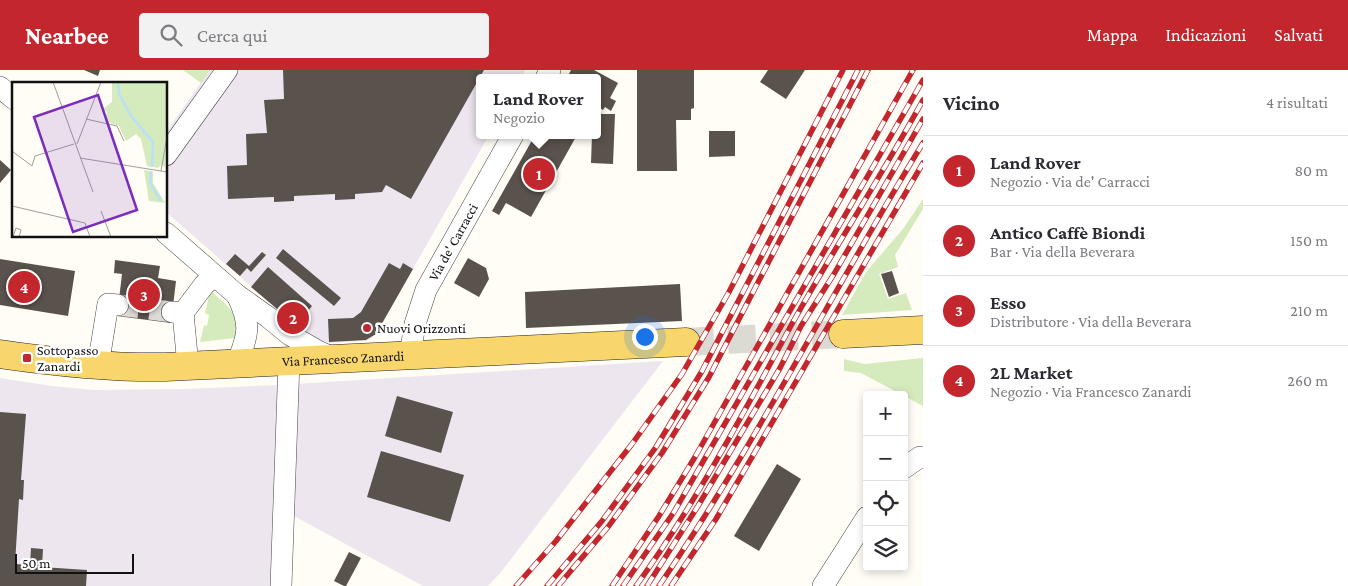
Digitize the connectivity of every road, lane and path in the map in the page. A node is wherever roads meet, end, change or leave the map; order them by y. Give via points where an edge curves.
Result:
1 (227, 70) edge
2 (0, 87) edge
3 (12, 97) edge
4 (511, 139) edge
5 (168, 152) edge
6 (168, 236) edge
7 (214, 276) junction
8 (237, 295) junction
9 (118, 305) dead end
10 (923, 330) edge
11 (843, 334) tunnel mouth
12 (686, 342) tunnel mouth
13 (0, 354) edge
14 (410, 355) junction
15 (336, 359) junction
16 (288, 361) junction
17 (237, 363) junction
18 (98, 366) junction
19 (188, 366) junction
20 (923, 457) edge
21 (908, 465) edge
22 (863, 523) edge
23 (281, 586) edge
24 (823, 586) edge

1 - 5 street
2 - 3 street
4 - 14 street, Via de' Carracci via 426,290 418,311
6 - 7 street
7 - 8 street
7 - 19 street via 178,312
8 - 15 street via 297,340
8 - 17 street via 246,314 247,328
9 - 18 street via 108,304
10 - 11 main road
12 - 14 main road, Via Francesco Zanardi
13 - 18 main road, Via Francesco Zanardi
14 - 15 main road, Via Francesco Zanardi
15 - 16 main road, Via Francesco Zanardi
16 - 17 main road, Via Francesco Zanardi
16 - 23 street
17 - 19 main road, Via Francesco Zanardi
18 - 19 main road, Via Francesco Zanardi
20 - 21 street
22 - 24 street

